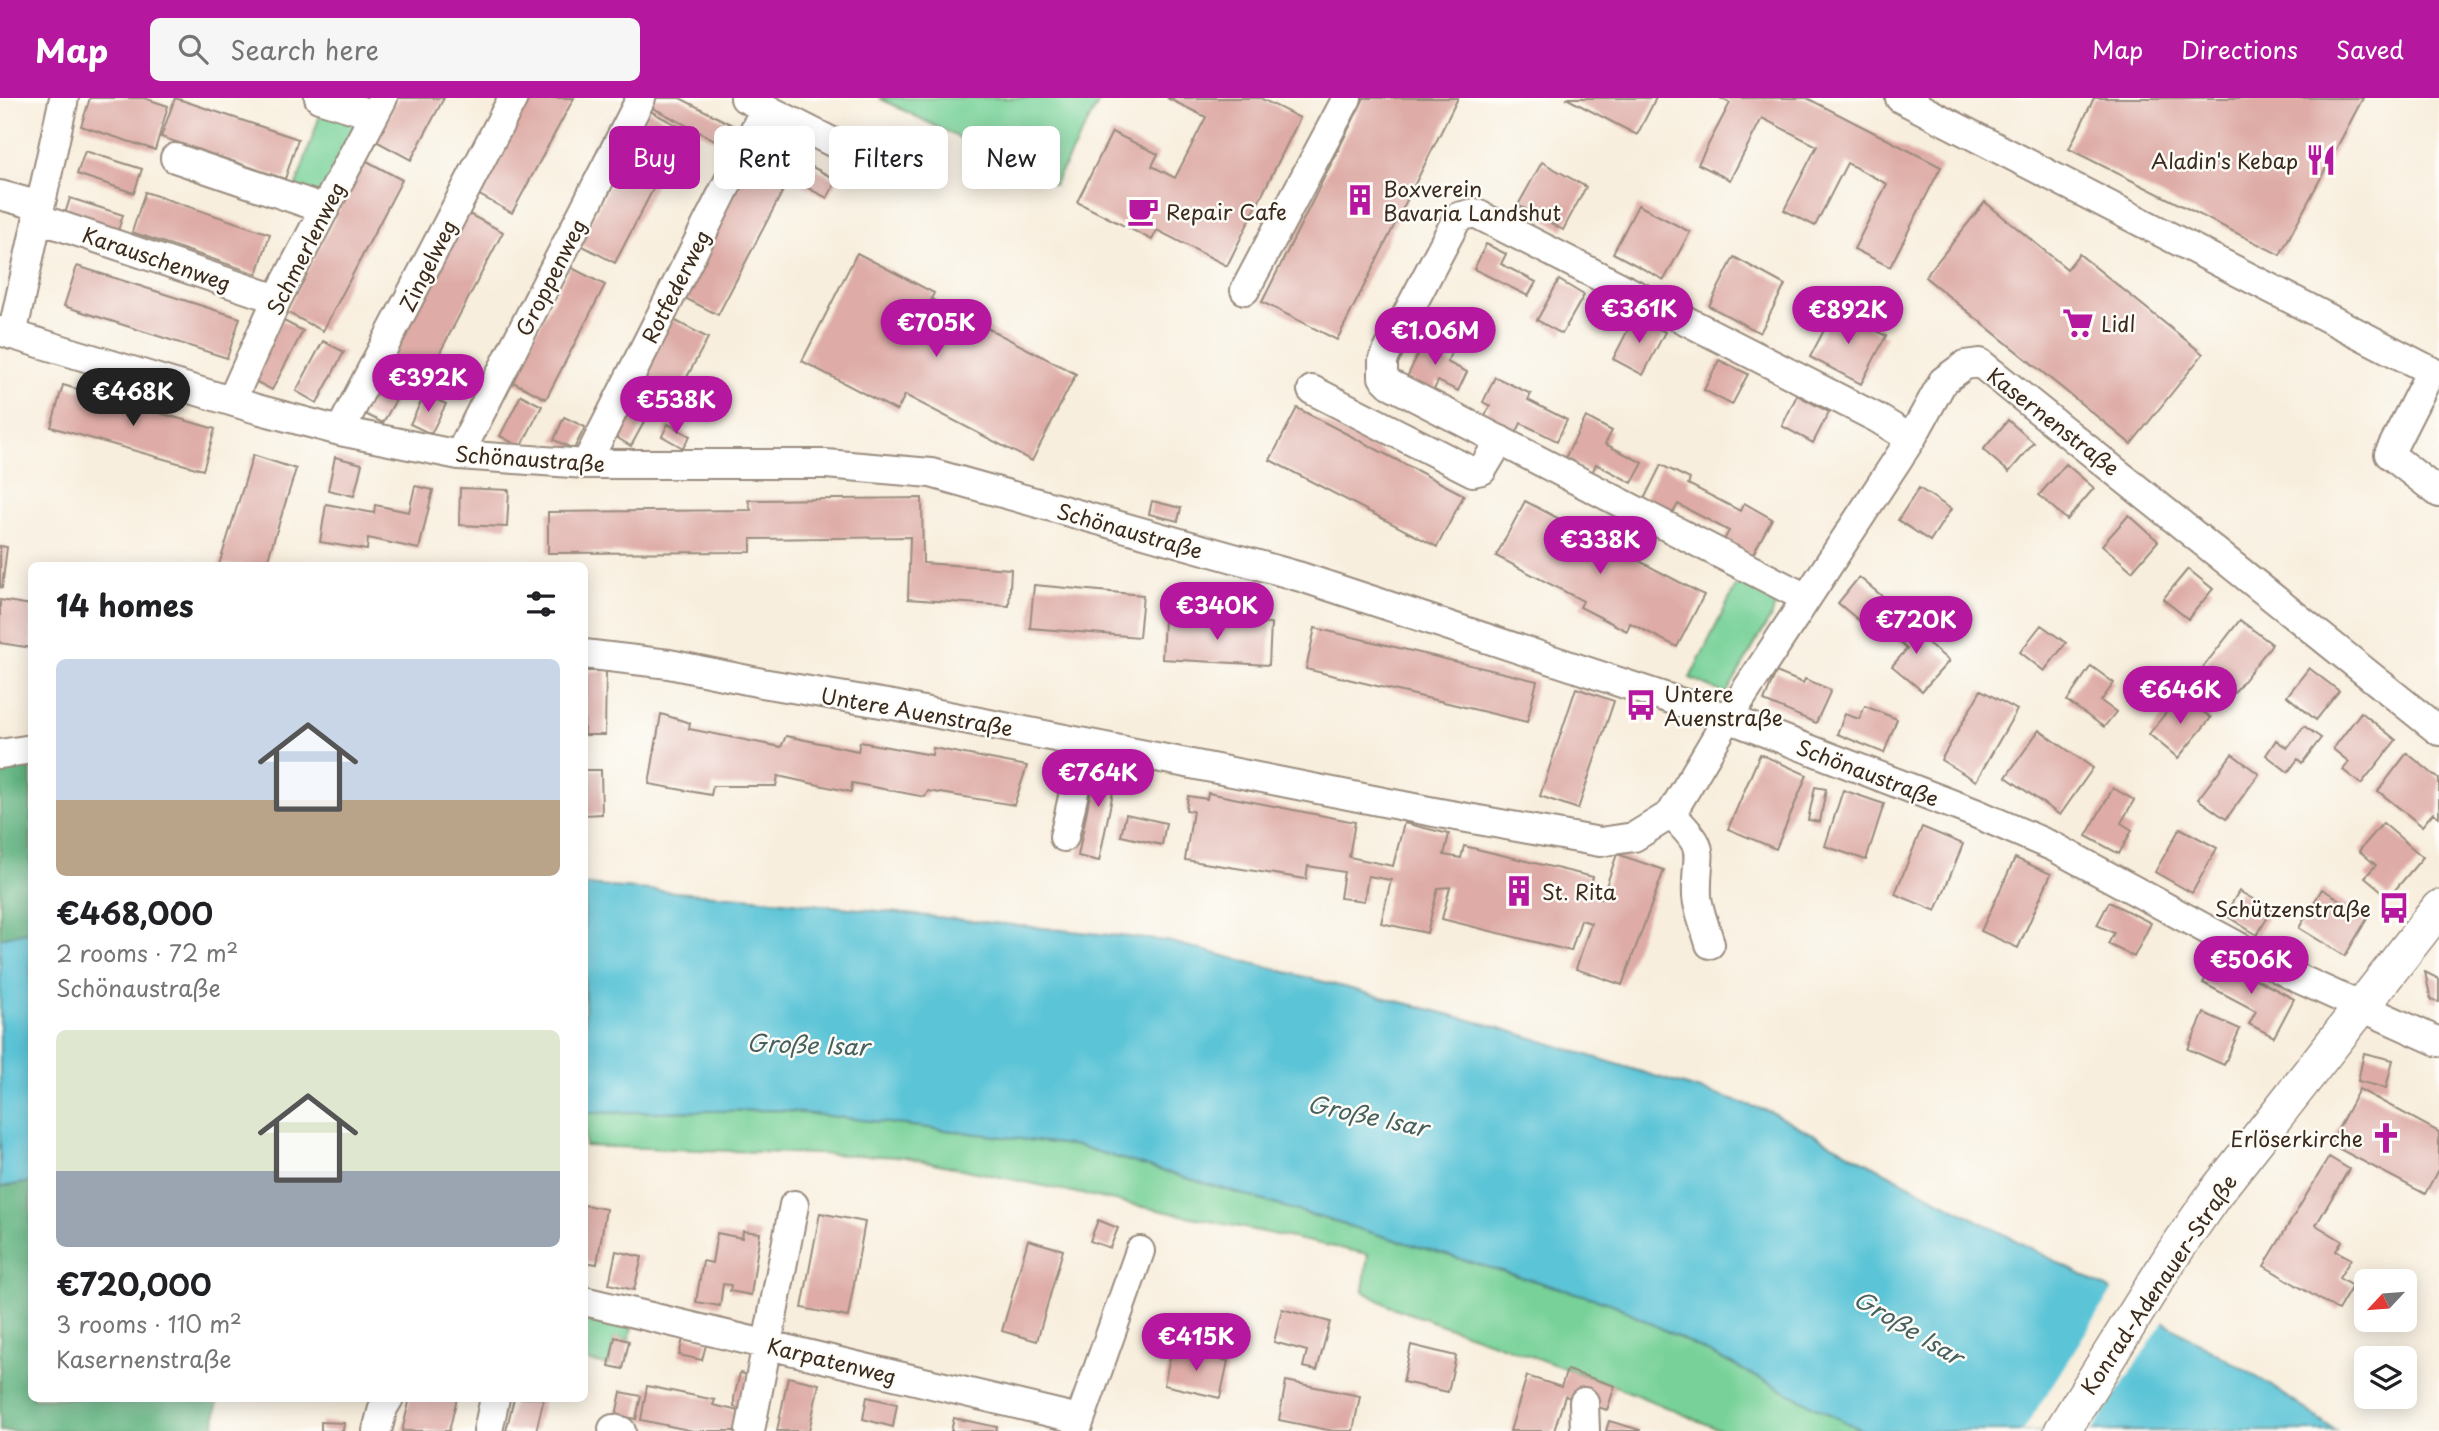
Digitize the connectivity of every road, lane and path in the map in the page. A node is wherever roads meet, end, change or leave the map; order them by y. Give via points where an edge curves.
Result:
1 (64, 98) edge
2 (319, 98) edge
3 (513, 98) edge
4 (641, 98) edge
5 (1347, 98) edge
6 (1900, 98) edge
7 (755, 103) edge
8 (378, 107) edge
9 (829, 140) edge
10 (175, 158) dead end
11 (0, 195) edge
12 (325, 209) junction
13 (39, 212) junction
14 (1245, 290) dead end
15 (277, 299) junction
16 (9, 303) edge
17 (6, 333) edge
18 (1312, 390) dead end
19 (232, 400) junction
20 (341, 431) junction
21 (1911, 439) junction
22 (1500, 440) junction
23 (459, 456) junction
24 (586, 464) junction
25 (2439, 493) edge
26 (1806, 598) junction
27 (588, 654) edge
28 (1728, 718) junction
29 (2439, 731) edge
30 (1085, 743) junction
31 (28, 750) edge
32 (0, 754) edge
33 (1671, 814) junction
34 (1064, 837) dead end
35 (2439, 908) edge
36 (1710, 944) dead end
37 (2361, 1006) junction
38 (2439, 1042) edge
39 (794, 1205) dead end
40 (1140, 1251) dead end
41 (588, 1302) edge
42 (767, 1344) junction
43 (387, 1402) edge
44 (494, 1402) edge
45 (1584, 1402) dead end
46 (1078, 1425) edge
47 (377, 1431) edge
48 (488, 1431) edge
49 (750, 1431) edge
50 (1585, 1431) edge
51 (2062, 1431) edge

1 - 13 street
2 - 8 street
3 - 20 street, Zingelweg
4 - 23 street, Groppenweg
5 - 14 street
6 - 25 street via 2431,371 2389,454
7 - 9 street
7 - 24 street, Rotfederweg
8 - 12 street, Schmerlenweg
10 - 12 street
11 - 13 street, Karauschenweg
12 - 15 street, Schmerlenweg
13 - 15 street, Karauschenweg
13 - 16 street
15 - 19 street, Schmerlenweg
16 - 17 street
17 - 19 street, Schönaustraße
18 - 22 street via 1473,472 1482,470
19 - 20 street, Schönaustraße
20 - 23 street, Schönaustraße
21 - 22 street via 1566,259 1468,213 1458,217 1383,360 1383,377
21 - 26 street, Kasernenstraße
21 - 29 street, Kasernenstraße via 1943,381 1965,365 1980,363
22 - 26 street
23 - 24 street, Schönaustraße
24 - 28 street, Schönaustraße via 826,464 931,472 1301,577
26 - 28 street, Kasernenstraße
27 - 30 street, Untere Auenstraße via 669,664
28 - 33 street, Untere Auenstraße
28 - 37 street, Schönaustraße via 2054,847 2293,976
30 - 33 street, Untere Auenstraße via 1600,842 1634,837
30 - 34 street
31 - 32 street
33 - 36 street via 1694,836 1700,852 1697,898
35 - 37 main road, Konrad-Adenauer-Straße
37 - 38 street
37 - 51 main road, Konrad-Adenauer-Straße via 2216,1192
39 - 42 street
40 - 46 street
41 - 42 street, Karpatenweg
42 - 46 street, Karpatenweg
42 - 49 street
43 - 47 street
44 - 48 street
45 - 50 street

